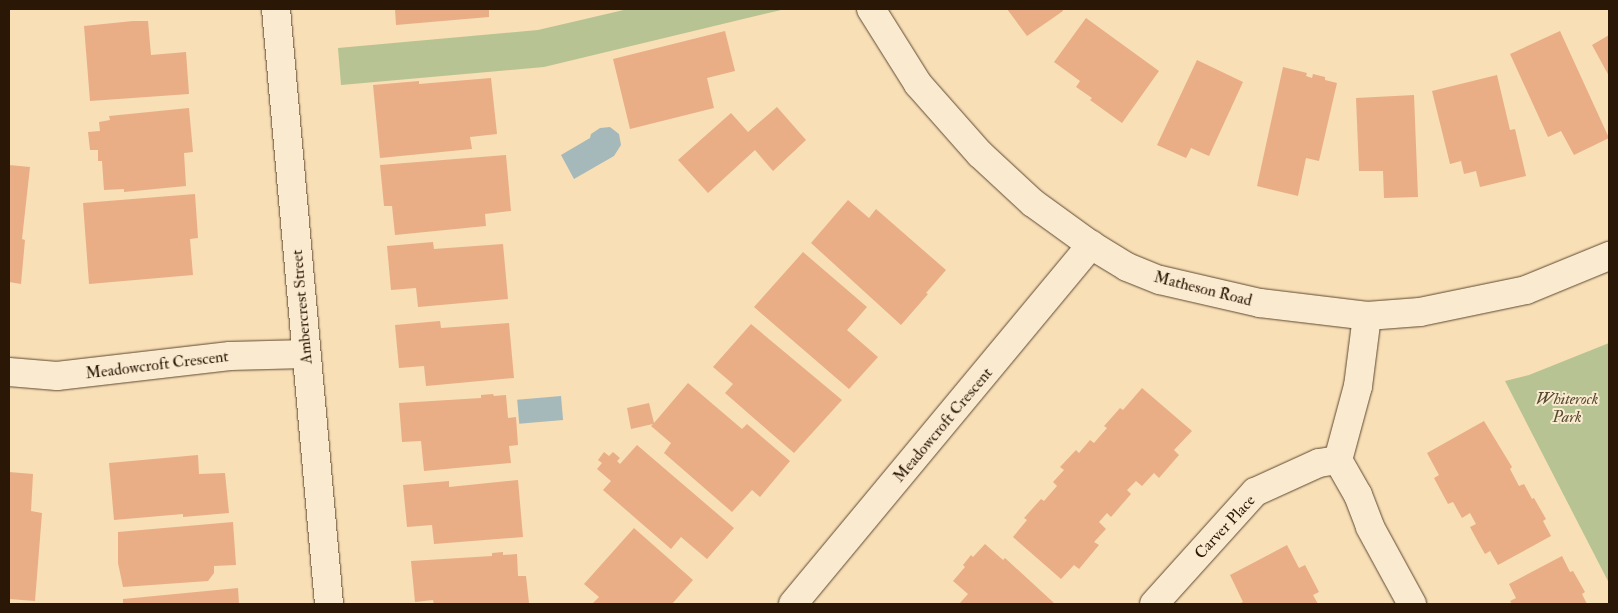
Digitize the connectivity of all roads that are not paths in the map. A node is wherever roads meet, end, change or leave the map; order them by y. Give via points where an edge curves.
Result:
1 (276, 9) edge
2 (871, 9) edge
3 (1091, 245) junction
4 (1609, 256) edge
5 (1368, 316) junction
6 (306, 354) junction
7 (9, 372) edge
8 (1338, 460) junction
9 (330, 604) edge
10 (793, 604) edge
11 (1154, 604) edge
12 (1412, 604) edge

1 - 6 street, Ambercrest Street
2 - 3 street, Matheson Road via 918,84 980,154 1033,203
3 - 5 street, Matheson Road via 1127,266 1172,283 1260,303
3 - 10 street, Meadowcroft Crescent
4 - 5 street, Matheson Road via 1526,290 1420,312
5 - 8 street via 1358,386
6 - 7 street, Meadowcroft Crescent via 230,356 57,376
6 - 9 street, Ambercrest Street
8 - 11 street, Carver Place via 1319,463 1255,492
8 - 12 street

